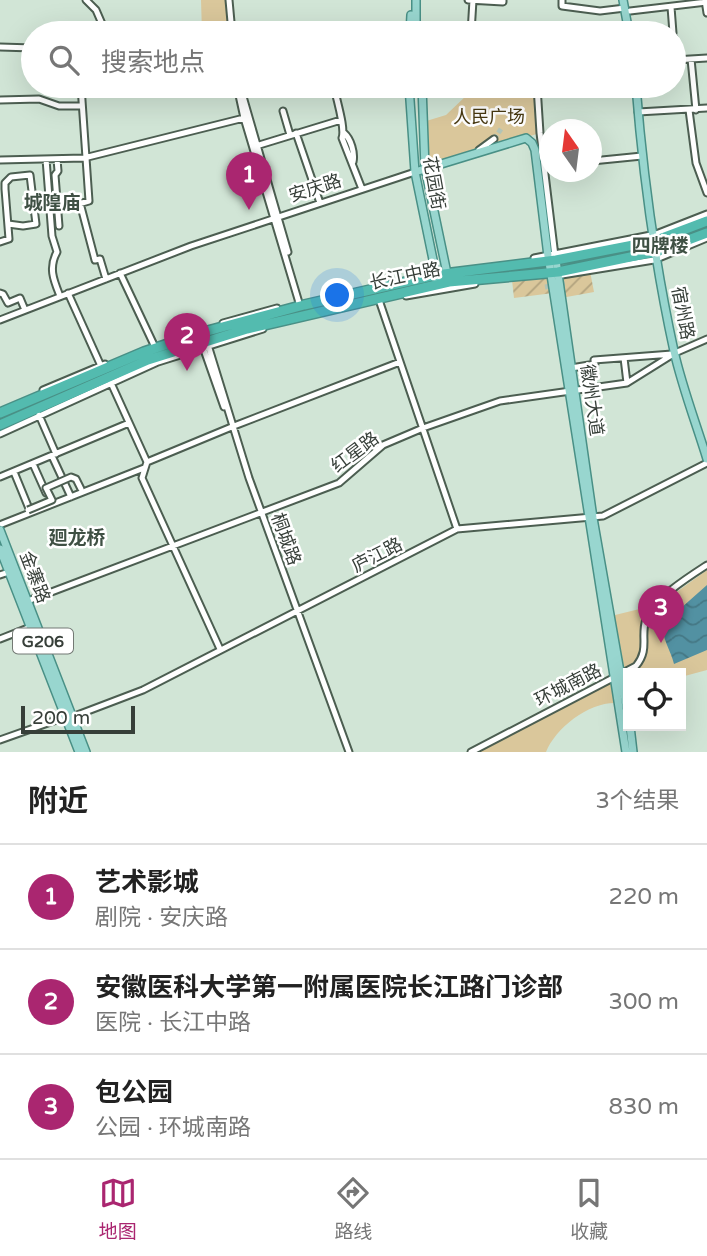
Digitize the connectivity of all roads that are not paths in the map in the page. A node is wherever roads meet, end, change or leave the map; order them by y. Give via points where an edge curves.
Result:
1 (86, 0) edge
2 (228, 0) edge
3 (414, 0) edge
4 (468, 0) edge
5 (473, 1) edge
6 (503, 1) edge
7 (706, 2) edge
8 (562, 3) edge
9 (626, 5) edge
10 (671, 7) junction
11 (707, 13) edge
12 (101, 21) edge
13 (230, 21) edge
14 (411, 21) edge
15 (416, 21) edge
16 (472, 21) edge
17 (672, 21) edge
18 (0, 47) edge
19 (21, 48) edge
20 (707, 58) edge
21 (686, 59) edge
22 (691, 59) junction
23 (82, 98) edge
24 (242, 98) edge
25 (336, 98) edge
26 (410, 98) edge
27 (421, 98) edge
28 (539, 98) edge
29 (638, 98) edge
30 (0, 100) edge
31 (82, 106) junction
32 (707, 108) edge
33 (692, 110) junction
34 (283, 111) dead end
35 (640, 111) junction
36 (246, 118) junction
37 (542, 119) edge
38 (341, 120) junction
39 (293, 134) junction
40 (526, 138) joint
41 (494, 139) tunnel mouth
42 (255, 146) junction
43 (473, 153) junction
44 (642, 156) junction
45 (84, 158) junction
46 (46, 159) junction
47 (57, 159) junction
48 (0, 160) edge
49 (602, 161) edge
50 (425, 168) junction
51 (415, 172) junction
52 (548, 182) edge
53 (362, 189) junction
54 (707, 193) edge
55 (80, 203) junction
56 (320, 203) junction
57 (58, 210) junction
58 (707, 214) edge
59 (276, 217) junction
60 (707, 221) edge
61 (8, 224) junction
62 (59, 226) dead end
63 (707, 235) edge
64 (655, 237) junction
65 (0, 242) edge
66 (658, 255) junction
67 (552, 258) junction
68 (120, 273) junction
69 (554, 274) junction
70 (448, 275) junction
71 (436, 277) junction
72 (106, 279) junction
73 (2, 291) edge
74 (68, 293) junction
75 (60, 296) junction
76 (379, 300) junction
77 (301, 304) junction
78 (25, 310) junction
79 (0, 320) edge
80 (707, 339) edge
81 (204, 341) junction
82 (154, 345) junction
83 (676, 353) junction
84 (624, 358) junction
85 (400, 362) junction
86 (101, 366) junction
87 (571, 368) junction
88 (109, 380) junction
89 (627, 383) junction
90 (572, 391) junction
91 (0, 411) edge
92 (37, 413) junction
93 (129, 423) junction
94 (0, 425) edge
95 (233, 426) junction
96 (423, 428) junction
97 (0, 434) edge
98 (707, 451) edge
99 (54, 455) junction
100 (707, 461) edge
101 (33, 464) junction
102 (145, 465) junction
103 (14, 471) junction
104 (0, 477) edge
105 (79, 486) dead end
106 (71, 497) junction
107 (52, 504) junction
108 (29, 511) junction
109 (261, 514) junction
110 (591, 519) junction
111 (1, 527) edge
112 (457, 529) junction
113 (173, 548) junction
114 (0, 549) edge
115 (707, 565) edge
116 (9, 572) junction
117 (0, 575) edge
118 (24, 603) junction
119 (296, 613) junction
120 (28, 628) dead end
121 (0, 639) edge
122 (220, 649) junction
123 (618, 676) junction
124 (623, 697) edge
125 (72, 717) junction
126 (62, 718) dead end
127 (631, 731) edge
128 (0, 740) edge
129 (79, 752) edge
130 (86, 752) edge
131 (348, 752) edge
132 (471, 752) edge
133 (626, 752) edge
134 (633, 752) edge

1 - 12 street
2 - 13 street
3 - 14 main road
3 - 15 main road
4 - 5 street
5 - 6 street
5 - 16 street
7 - 10 street
7 - 11 street
8 - 9 street via 600,12
9 - 10 street
10 - 17 street
18 - 19 street
20 - 22 street
21 - 22 street
22 - 33 street
23 - 31 street
24 - 36 street
25 - 38 street
26 - 51 main road, 花园街
27 - 50 main road, 花园街
28 - 37 street, 徽州大道
29 - 35 main road, 宿州路
30 - 31 street via 39,99 59,106
31 - 45 street
32 - 33 street
33 - 35 street
33 - 54 street via 696,163
34 - 39 street
35 - 44 main road, 宿州路
35 - 64 main road, 宿州路
36 - 42 street
36 - 45 street
38 - 39 street
38 - 53 street via 348,158
39 - 42 street
39 - 56 street
40 - 43 main road, 安庆路
40 - 67 main road, 徽州大道 via 536,150
41 - 43 street
42 - 59 street
43 - 50 main road, 安庆路
44 - 49 street
44 - 64 main road, 宿州路
45 - 47 street
45 - 55 street via 89,201
46 - 47 street
46 - 48 street
46 - 75 street via 57,252 52,272
47 - 57 street
50 - 51 main road, 安庆路
50 - 70 main road, 花园街
51 - 53 street, 安庆路
51 - 71 main road, 花园街
52 - 67 street, 徽州大道
53 - 56 street, 安庆路
55 - 57 street
55 - 72 street
56 - 59 street, 安庆路
57 - 62 street
58 - 64 street
59 - 68 street, 安庆路
59 - 77 street
60 - 64 highway, 长江中路
61 - 61 street via 5,183 11,177 30,175 36,224
61 - 65 street via 9,239
63 - 66 highway, 长江中路
64 - 66 main road, 宿州路
64 - 67 highway, 长江中路
66 - 69 highway, 长江中路
66 - 83 main road, 宿州路
67 - 69 main road, 徽州大道
67 - 70 highway, 长江中路
68 - 72 street, 安庆路
68 - 82 street
69 - 70 highway, 长江中路
69 - 76 street
69 - 87 main road, 徽州大道
69 - 90 main road, 徽州大道
70 - 71 highway, 长江中路
71 - 76 highway, 长江中路
71 - 77 highway, 长江中路
72 - 74 street, 安庆路
73 - 78 street via 8,303 20,299
74 - 75 street, 安庆路
74 - 86 street
75 - 78 street, 安庆路
76 - 81 highway, 长江中路
76 - 85 street
77 - 81 highway, 长江中路
77 - 82 street via 251,314
78 - 79 street, 安庆路
80 - 83 street, 红星路
81 - 88 highway, 长江中路 via 148,360
81 - 91 highway, 长江中路 via 144,352
81 - 95 street, 桐城路
82 - 86 street
83 - 84 street
83 - 89 street, 红星路
83 - 98 main road, 宿州路
83 - 100 main road, 宿州路
84 - 87 street via 594,360 595,364
84 - 89 street
85 - 95 street
85 - 96 street
86 - 91 street
87 - 90 main road, 徽州大道
88 - 92 highway, 长江中路
88 - 93 street
89 - 90 street, 红星路
90 - 96 street, 红星路 via 499,401
90 - 110 main road, 徽州大道
92 - 94 highway, 长江中路
92 - 97 street
92 - 99 street
93 - 99 street
93 - 102 street
95 - 102 street
95 - 109 street, 桐城路
96 - 109 street, 红星路 via 383,445 339,483
96 - 112 street
99 - 101 street
99 - 106 street
100 - 110 street, 庐江路
101 - 103 street
101 - 107 street
102 - 106 street
102 - 113 street via 142,478
103 - 104 street
103 - 108 street
105 - 108 street, bridge via 71,477 46,488 52,500
106 - 107 street
107 - 108 street
108 - 111 street
109 - 113 street, 红星路
109 - 119 street, 桐城路
110 - 112 street, 庐江路
110 - 123 main road, 徽州大道
111 - 118 main road, 金寨路 / G206
112 - 119 street, 庐江路
113 - 118 street, 红星路
113 - 122 street
114 - 116 main road, 金寨路
115 - 123 street, 环城南路 via 652,607 645,620 642,658
116 - 117 street
116 - 118 main road, 金寨路
118 - 125 main road, 金寨路 / G206
118 - 129 main road, 金寨路
119 - 122 street, 庐江路
119 - 131 street, 桐城路
120 - 121 street
122 - 125 street, 庐江路 via 143,690
123 - 124 main road, 徽州大道
123 - 132 street, 环城南路
123 - 133 main road, 徽州大道
125 - 130 main road, 金寨路 / G206
126 - 128 street
127 - 134 main road

